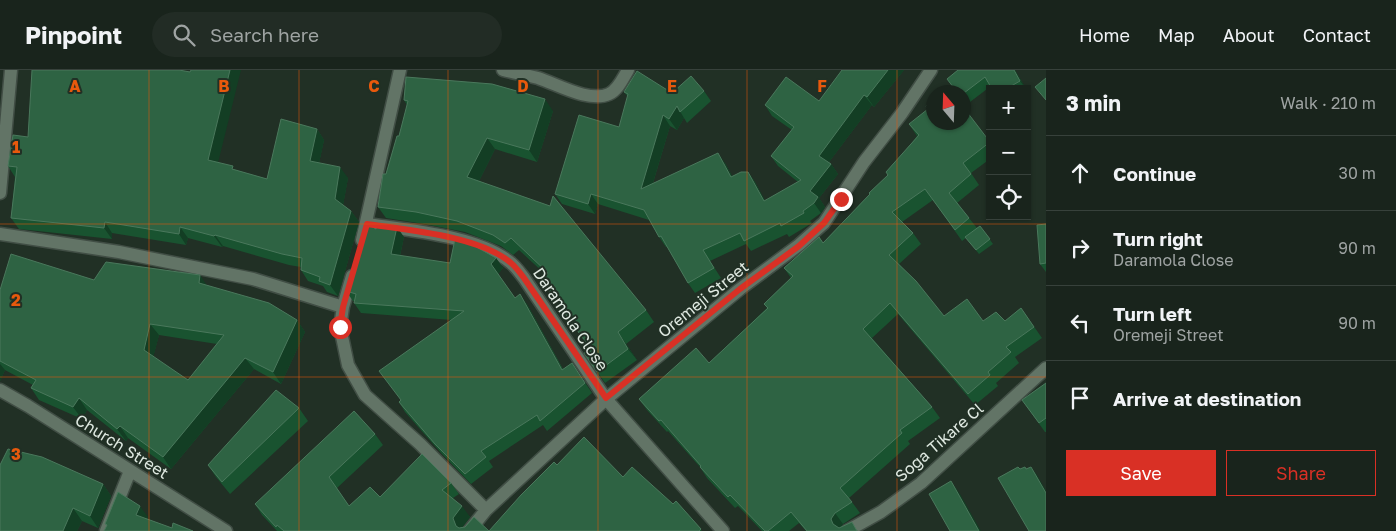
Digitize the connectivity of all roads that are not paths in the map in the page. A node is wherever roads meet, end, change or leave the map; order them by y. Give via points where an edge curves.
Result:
1 (11, 70) edge
2 (400, 70) edge
3 (503, 70) edge
4 (628, 70) edge
5 (931, 70) edge
6 (0, 193) edge
7 (367, 224) junction
8 (0, 234) edge
9 (343, 307) junction
10 (1046, 368) edge
11 (0, 390) edge
12 (606, 398) junction
13 (130, 471) junction
14 (486, 510) junction
15 (106, 531) edge
16 (226, 531) edge
17 (470, 531) edge
18 (723, 531) edge
19 (847, 531) edge

1 - 6 street
2 - 7 street
3 - 4 street via 600,97 611,94
5 - 12 street, Oremeji Street via 824,223
7 - 9 street
7 - 12 street, Daramola Close via 465,241 494,251 512,263
8 - 9 street via 119,252 253,278
9 - 14 street via 340,327 348,365 365,395
10 - 19 street, Soga Tikare Cl via 921,483 881,512
11 - 13 street, Church Street
12 - 14 street, Oremeji Street
12 - 18 street, Daramola Close
13 - 15 street
13 - 16 street, Church Street
14 - 17 street, Oremeji Street

